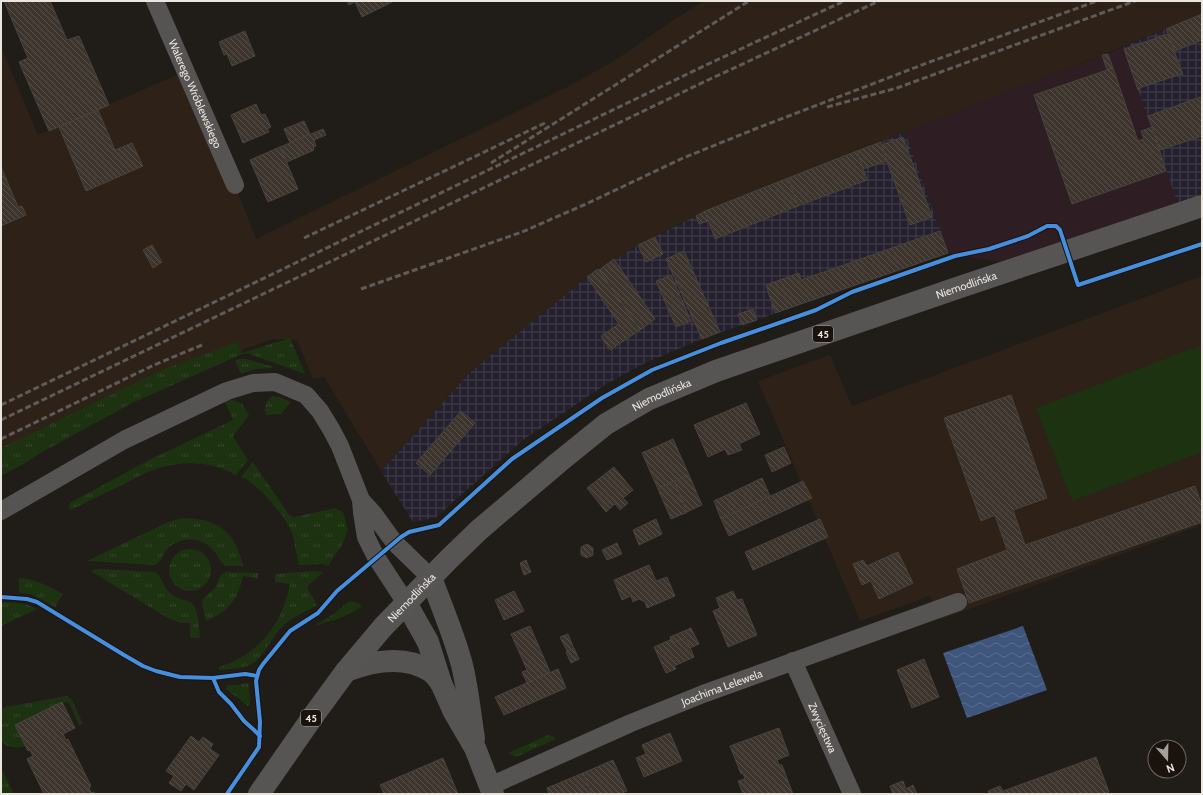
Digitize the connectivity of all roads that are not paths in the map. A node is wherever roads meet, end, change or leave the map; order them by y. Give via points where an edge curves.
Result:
1 (155, 1) edge
2 (235, 186) dead end
3 (1202, 206) edge
4 (361, 500) junction
5 (1, 511) edge
6 (431, 578) junction
7 (958, 602) dead end
8 (406, 603) junction
9 (793, 661) junction
10 (346, 671) junction
11 (441, 683) junction
12 (475, 748) junction
13 (491, 790) edge
14 (259, 794) edge
15 (852, 794) edge

1 - 2 street, Walerego Wróblewskiego
3 - 6 main road, Niemodlińska / 45 via 852,323 716,371 649,399 606,424 559,462 479,530
4 - 5 street via 340,446 320,411 306,395 275,382 253,383 226,391 124,440
4 - 6 street via 394,542
4 - 8 street via 366,538
6 - 8 main road, Niemodlińska / 45
6 - 12 street via 461,663
7 - 9 street, Joachima Lelewela
8 - 10 main road, Niemodlińska / 45
8 - 11 street via 428,642
9 - 13 street, Joachima Lelewela via 638,720
9 - 15 street, Zwycięstwa
10 - 11 street via 376,662 412,664 432,672
10 - 14 main road, Niemodlińska / 45
11 - 12 street
12 - 13 street

